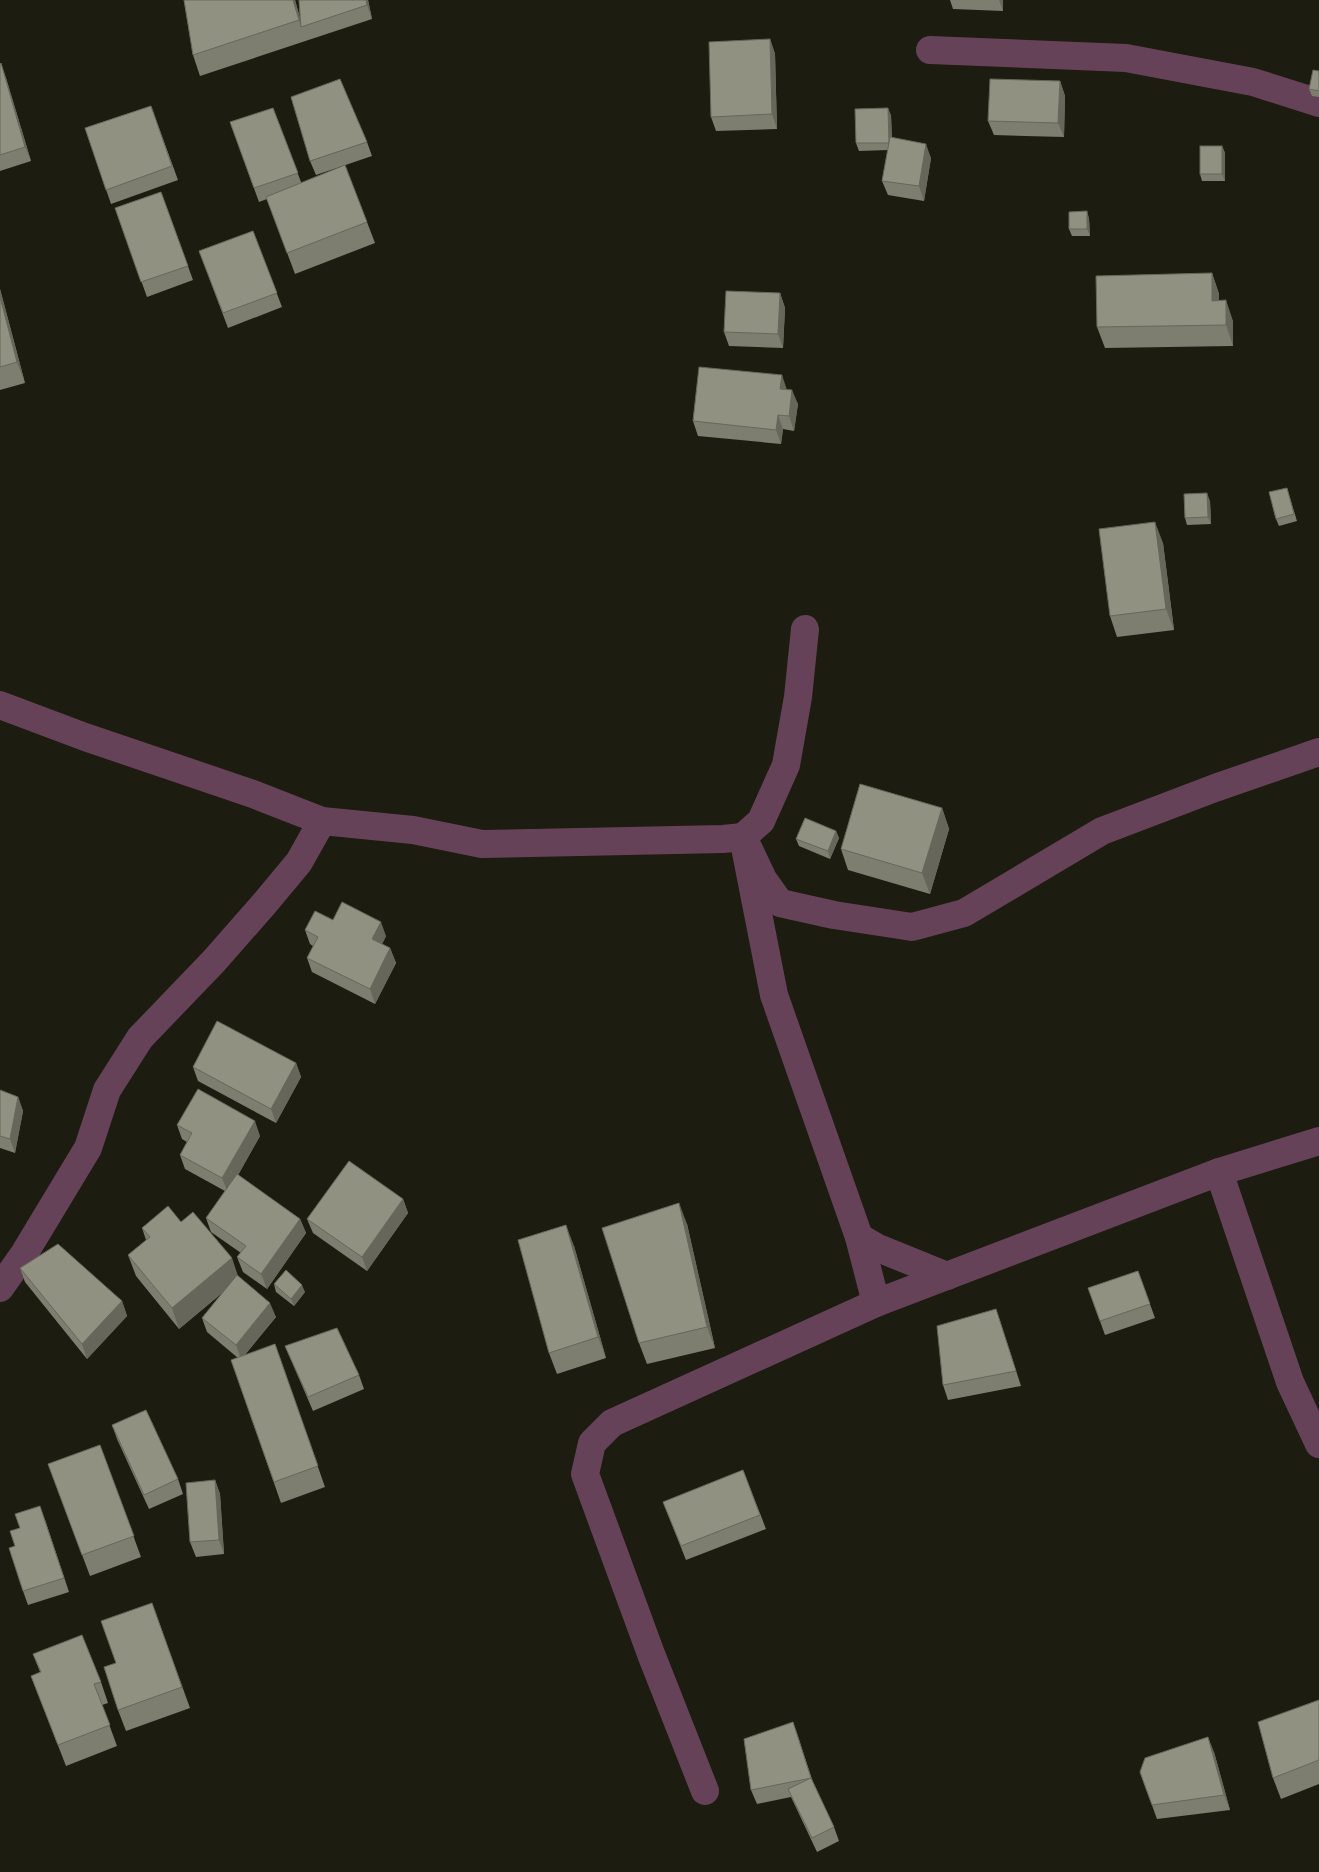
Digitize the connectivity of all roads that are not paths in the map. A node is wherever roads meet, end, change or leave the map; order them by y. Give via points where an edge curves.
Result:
1 (930, 50) dead end
2 (1319, 103) edge
3 (806, 629) dead end
4 (0, 705) edge
5 (1319, 752) edge
6 (322, 821) junction
7 (743, 837) junction
8 (1319, 1141) edge
9 (1219, 1172) junction
10 (859, 1237) junction
11 (947, 1276) junction
12 (0, 1288) edge
13 (876, 1303) junction
14 (1319, 1444) edge
15 (705, 1791) dead end

1 - 2 street via 1126,58 1253,82
3 - 7 street via 786,765 761,821
4 - 6 street
5 - 7 street via 1102,831 964,914 912,927 780,903
6 - 7 street via 413,830 482,844
6 - 12 street via 299,862 264,904 140,1038 107,1090 88,1148
7 - 10 street via 774,995
8 - 9 street
9 - 11 street
9 - 14 street via 1290,1382
10 - 11 street
10 - 13 street
11 - 13 street
13 - 15 street via 612,1423 592,1443 585,1474

